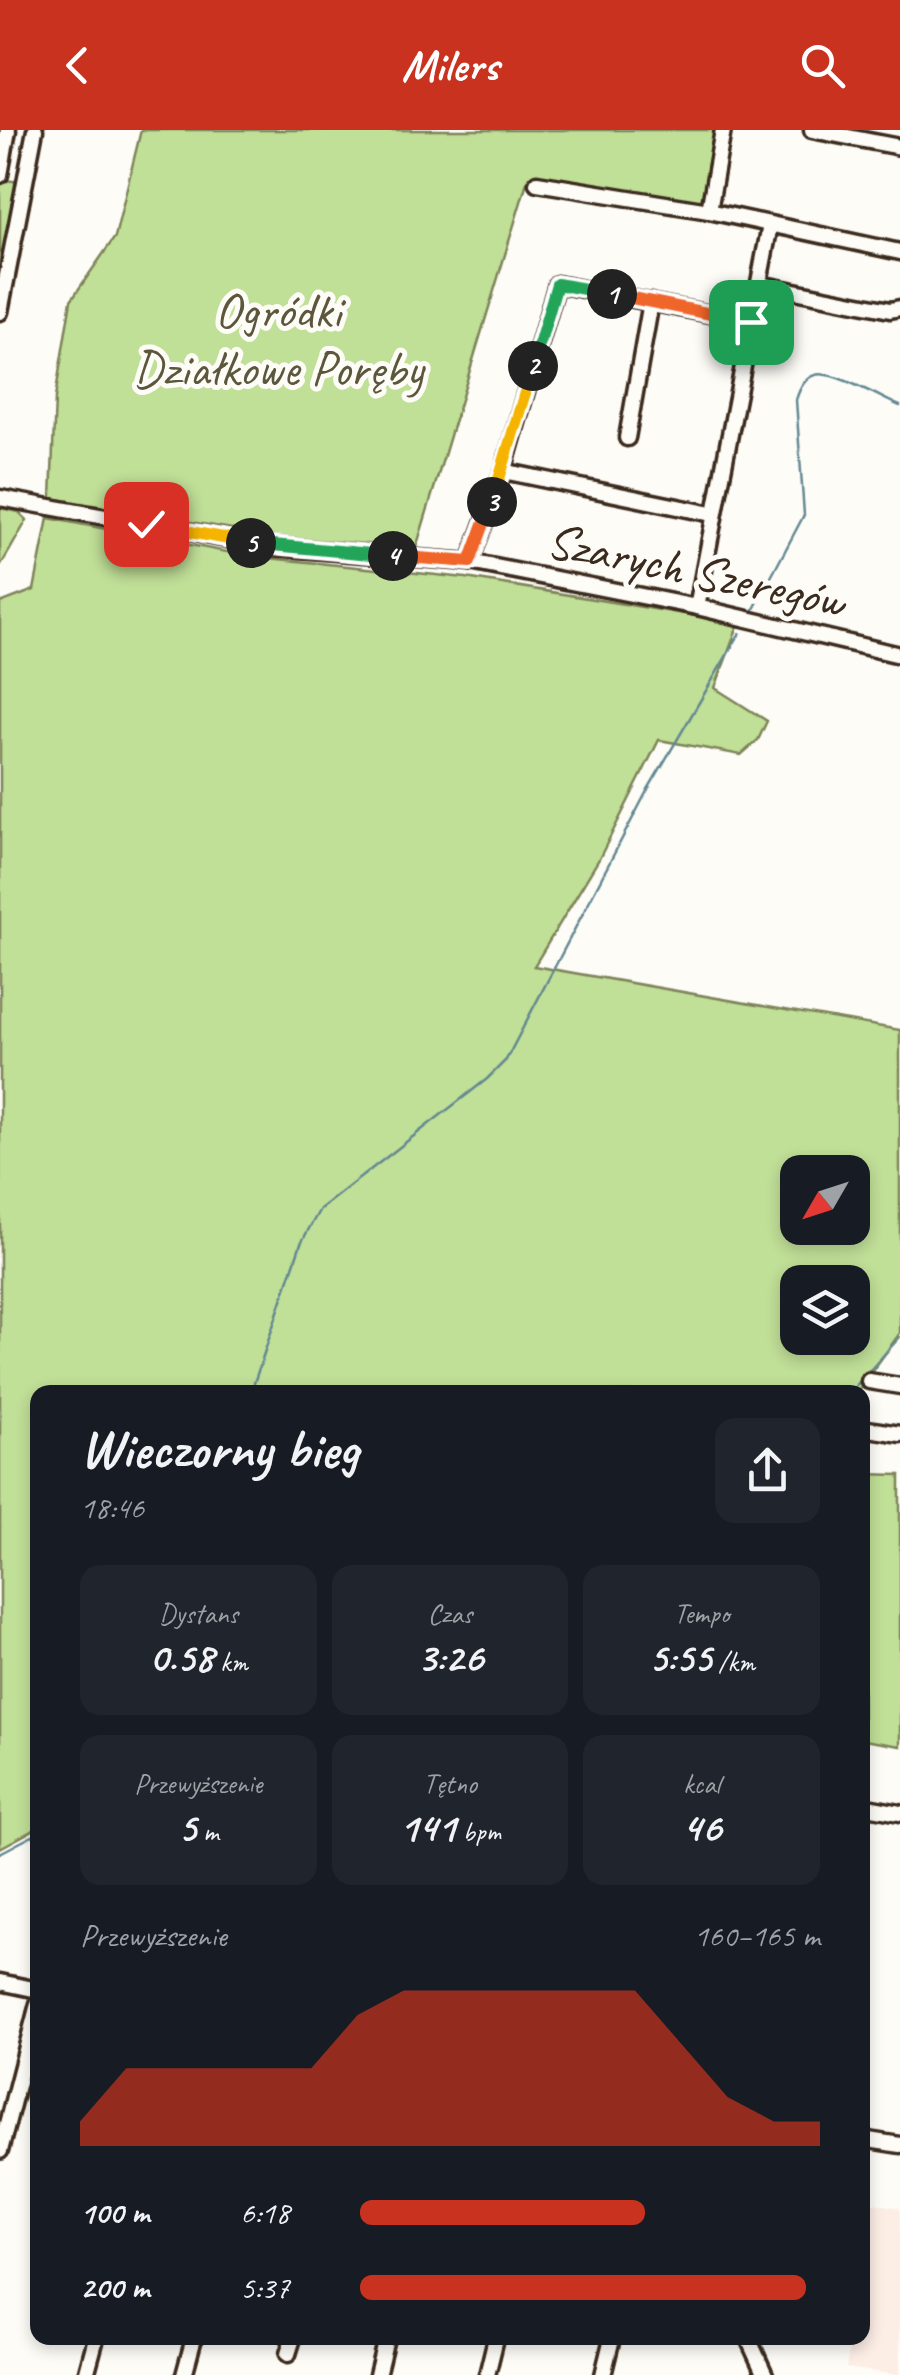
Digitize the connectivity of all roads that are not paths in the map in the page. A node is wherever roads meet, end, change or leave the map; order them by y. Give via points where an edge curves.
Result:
1 (8, 130) edge
2 (35, 130) edge
3 (724, 130) edge
4 (812, 130) edge
5 (900, 148) edge
6 (0, 175) edge
7 (537, 183) dead end
8 (709, 211) junction
9 (770, 225) junction
10 (900, 252) edge
11 (760, 284) junction
12 (651, 302) junction
13 (900, 308) edge
14 (0, 312) edge
15 (751, 322) junction
16 (626, 438) dead end
17 (503, 470) junction
18 (0, 498) edge
19 (712, 514) junction
20 (470, 562) junction
21 (696, 607) junction
22 (900, 654) edge
23 (869, 1381) dead end
24 (900, 1386) edge
25 (870, 1429) edge
26 (900, 1434) edge
27 (870, 1807) edge
28 (900, 1813) edge
29 (0, 1982) edge
30 (30, 1988) edge
31 (30, 2035) edge
32 (870, 2139) edge
33 (900, 2145) edge
34 (0, 2150) edge
35 (94, 2345) edge
36 (192, 2345) edge
37 (291, 2345) edge
38 (384, 2345) edge
39 (494, 2345) edge
40 (610, 2345) edge
41 (751, 2345) edge
42 (288, 2354) dead end
43 (86, 2375) edge
44 (184, 2375) edge
45 (376, 2375) edge
46 (487, 2375) edge
47 (602, 2375) edge
48 (765, 2375) edge

1 - 6 street
2 - 14 street
3 - 8 street
4 - 5 street
7 - 8 street
8 - 9 street
9 - 10 street
9 - 11 street
11 - 13 street
11 - 15 street
12 - 15 street
12 - 16 street
12 - 17 street via 557,284
15 - 19 street
17 - 19 street
17 - 20 street
18 - 20 street, Szarych Szeregów via 272,547
19 - 21 street
20 - 21 street, Szarych Szeregów
21 - 22 street, Szarych Szeregów
23 - 24 street
25 - 26 street
27 - 28 street
29 - 30 street
31 - 34 street
32 - 33 street
35 - 43 street
36 - 44 street
37 - 42 street
38 - 45 street
39 - 46 street
40 - 47 street
41 - 48 street

